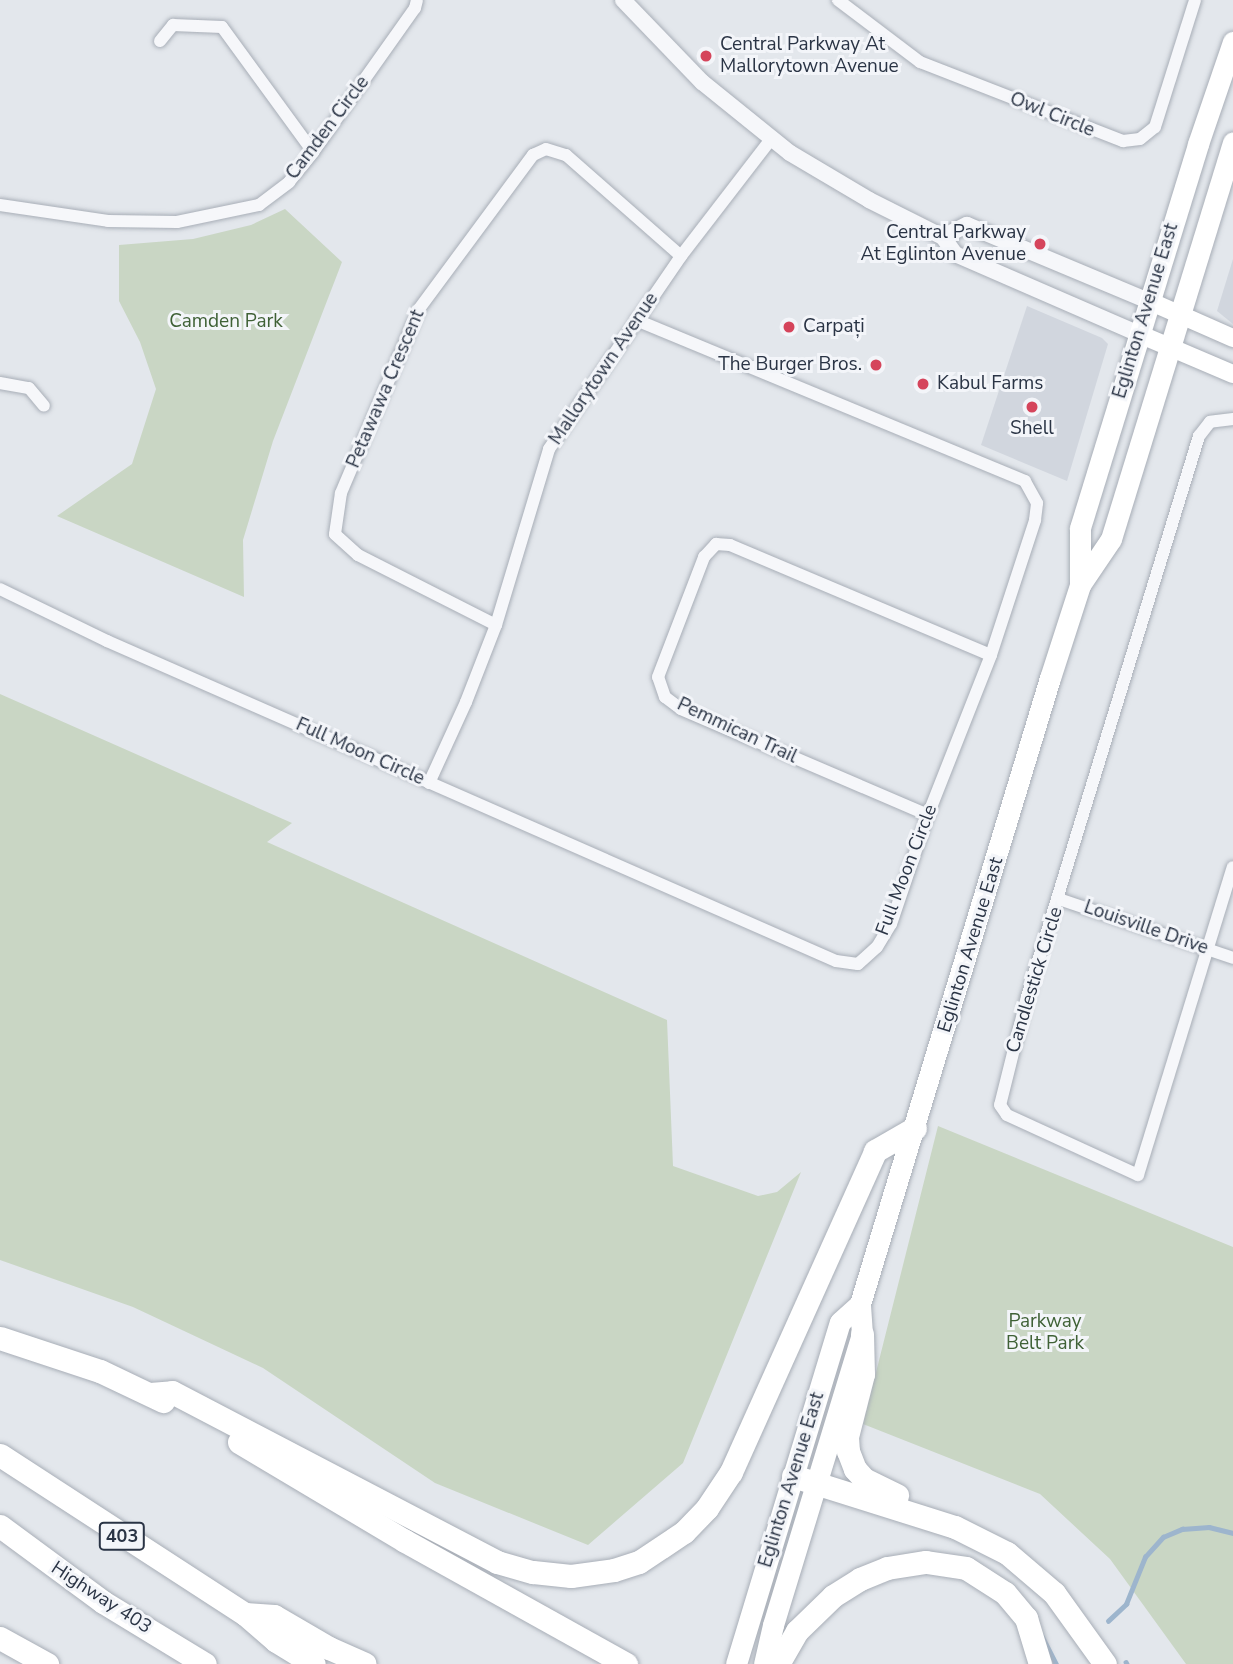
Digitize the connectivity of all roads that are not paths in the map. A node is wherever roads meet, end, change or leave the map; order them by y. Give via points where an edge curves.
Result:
1 (417, 0) edge
2 (623, 0) edge
3 (838, 0) edge
4 (1195, 0) edge
5 (160, 41) dead end
6 (1233, 42) edge
7 (771, 139) junction
8 (1233, 142) edge
9 (313, 152) junction
10 (0, 205) edge
11 (943, 237) junction
12 (681, 256) junction
13 (1149, 301) junction
14 (1180, 315) junction
15 (636, 320) junction
16 (1139, 334) junction
17 (1233, 338) edge
18 (1170, 347) junction
19 (1233, 374) edge
20 (0, 383) edge
21 (44, 406) dead end
22 (1233, 419) edge
23 (1080, 585) junction
24 (0, 589) edge
25 (496, 625) junction
26 (991, 655) junction
27 (429, 783) junction
28 (928, 815) junction
29 (1233, 867) edge
30 (1059, 899) junction
31 (1208, 948) junction
32 (1233, 958) edge
33 (915, 1128) junction
34 (860, 1304) junction
35 (862, 1334) junction
36 (0, 1338) edge
37 (150, 1394) junction
38 (0, 1455) edge
39 (793, 1476) junction
40 (816, 1483) junction
41 (0, 1526) edge
42 (955, 1527) junction
43 (245, 1614) junction
44 (0, 1638) edge
45 (47, 1664) edge
46 (205, 1664) edge
47 (314, 1664) edge
48 (365, 1664) edge
49 (626, 1664) edge
50 (736, 1664) edge
51 (764, 1664) edge
52 (778, 1664) edge
53 (1040, 1664) edge
54 (1105, 1664) edge

1 - 9 street, Camden Circle
2 - 7 street via 702,82
3 - 4 street, Owl Circle via 920,62 1124,141 1140,139 1156,127
5 - 9 street via 173,24 222,27
6 - 13 main road, Eglinton Avenue East
7 - 11 street via 869,201
7 - 12 street, Mallorytown Avenue
8 - 14 main road, Eglinton Avenue East
9 - 10 street, Camden Circle via 289,182 259,205 177,222 108,221
11 - 13 street via 967,225
11 - 16 street via 955,254
12 - 15 street, Mallorytown Avenue
12 - 25 street, Petawawa Crescent via 566,155 546,149 533,155 419,309 341,493 335,534 358,555
13 - 14 main road
13 - 16 main road, Eglinton Avenue East
14 - 17 main road
14 - 18 main road, Eglinton Avenue East
15 - 25 street, Mallorytown Avenue via 549,449
15 - 26 street, Full Moon Circle via 1025,481 1037,503 1035,520
16 - 18 main road
16 - 23 main road, Eglinton Avenue East via 1080,528
18 - 19 main road
18 - 23 main road, Eglinton Avenue East via 1111,539
20 - 21 street via 29,388
22 - 30 street, Candlestick Circle via 1210,422 1199,436
23 - 33 main road, Eglinton Avenue East
24 - 27 street, Full Moon Circle
25 - 27 street, Mallorytown Avenue
26 - 28 street, Full Moon Circle
26 - 28 street, Pemmican Trail via 730,545 716,544 704,556 659,677 665,697 681,709
27 - 28 street, Full Moon Circle via 835,961 858,964 877,947 891,924
29 - 31 street, Candlestick Circle
30 - 31 street, Louisville Drive
30 - 31 street, Candlestick Circle via 1027,997 1000,1105 1018,1122 1138,1175
31 - 32 street, Louisville Drive
33 - 34 main road, Eglinton Avenue East
33 - 37 highway via 875,1151 731,1472 684,1532 639,1562 571,1576 497,1562 172,1392
34 - 35 main road, Eglinton Avenue East
34 - 39 main road, Eglinton Avenue East via 840,1322
35 - 40 main road, Eglinton Avenue East
35 - 42 highway via 863,1374 847,1437 851,1461 864,1479 877,1487 946,1511
36 - 37 highway via 100,1371
37 - 49 highway
38 - 43 highway, 403
39 - 40 highway
39 - 50 main road, Eglinton Avenue East
40 - 42 highway
40 - 51 main road, Eglinton Avenue East
41 - 46 highway, Highway 403 via 103,1602
42 - 54 highway via 1007,1553 1040,1579 1067,1608
43 - 47 highway, 403 via 276,1641
43 - 48 highway, 403 via 274,1616
44 - 45 highway
52 - 53 highway via 797,1631 833,1596 887,1568 926,1562 965,1568 1005,1592 1026,1618

